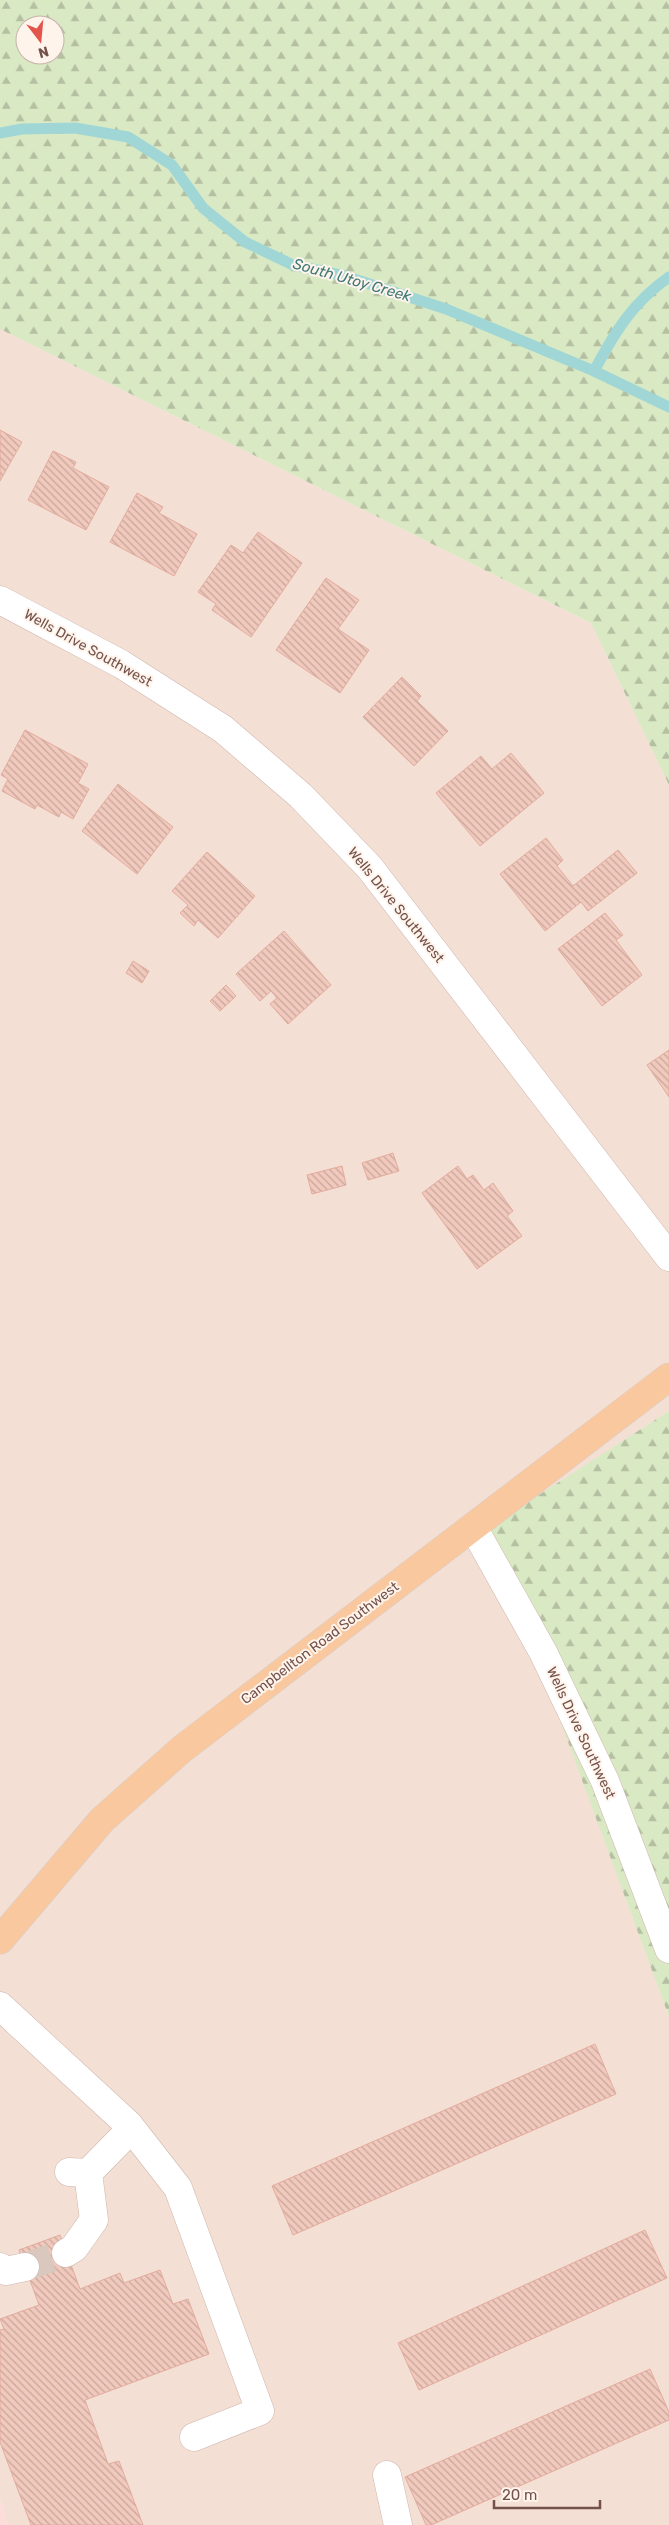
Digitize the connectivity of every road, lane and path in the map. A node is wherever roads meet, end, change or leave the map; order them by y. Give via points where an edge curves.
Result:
1 (0, 600) edge
2 (669, 1257) edge
3 (669, 1377) edge
4 (472, 1527) junction
5 (0, 1940) edge
6 (669, 1949) edge
7 (0, 2006) edge
8 (131, 2129) junction
9 (66, 2253) tunnel mouth
10 (194, 2437) dead end
11 (387, 2476) dead end
12 (398, 2525) edge

1 - 2 street, Wells Drive Southwest via 120,664 223,729 301,796 370,868
3 - 4 main road, Campbellton Road Southwest
4 - 5 main road, Campbellton Road Southwest via 182,1749 102,1820
4 - 6 street, Wells Drive Southwest via 543,1652 605,1781
7 - 8 street
8 - 9 street via 78,2172 94,2220 74,2248
8 - 10 street via 178,2188 260,2411
11 - 12 street

